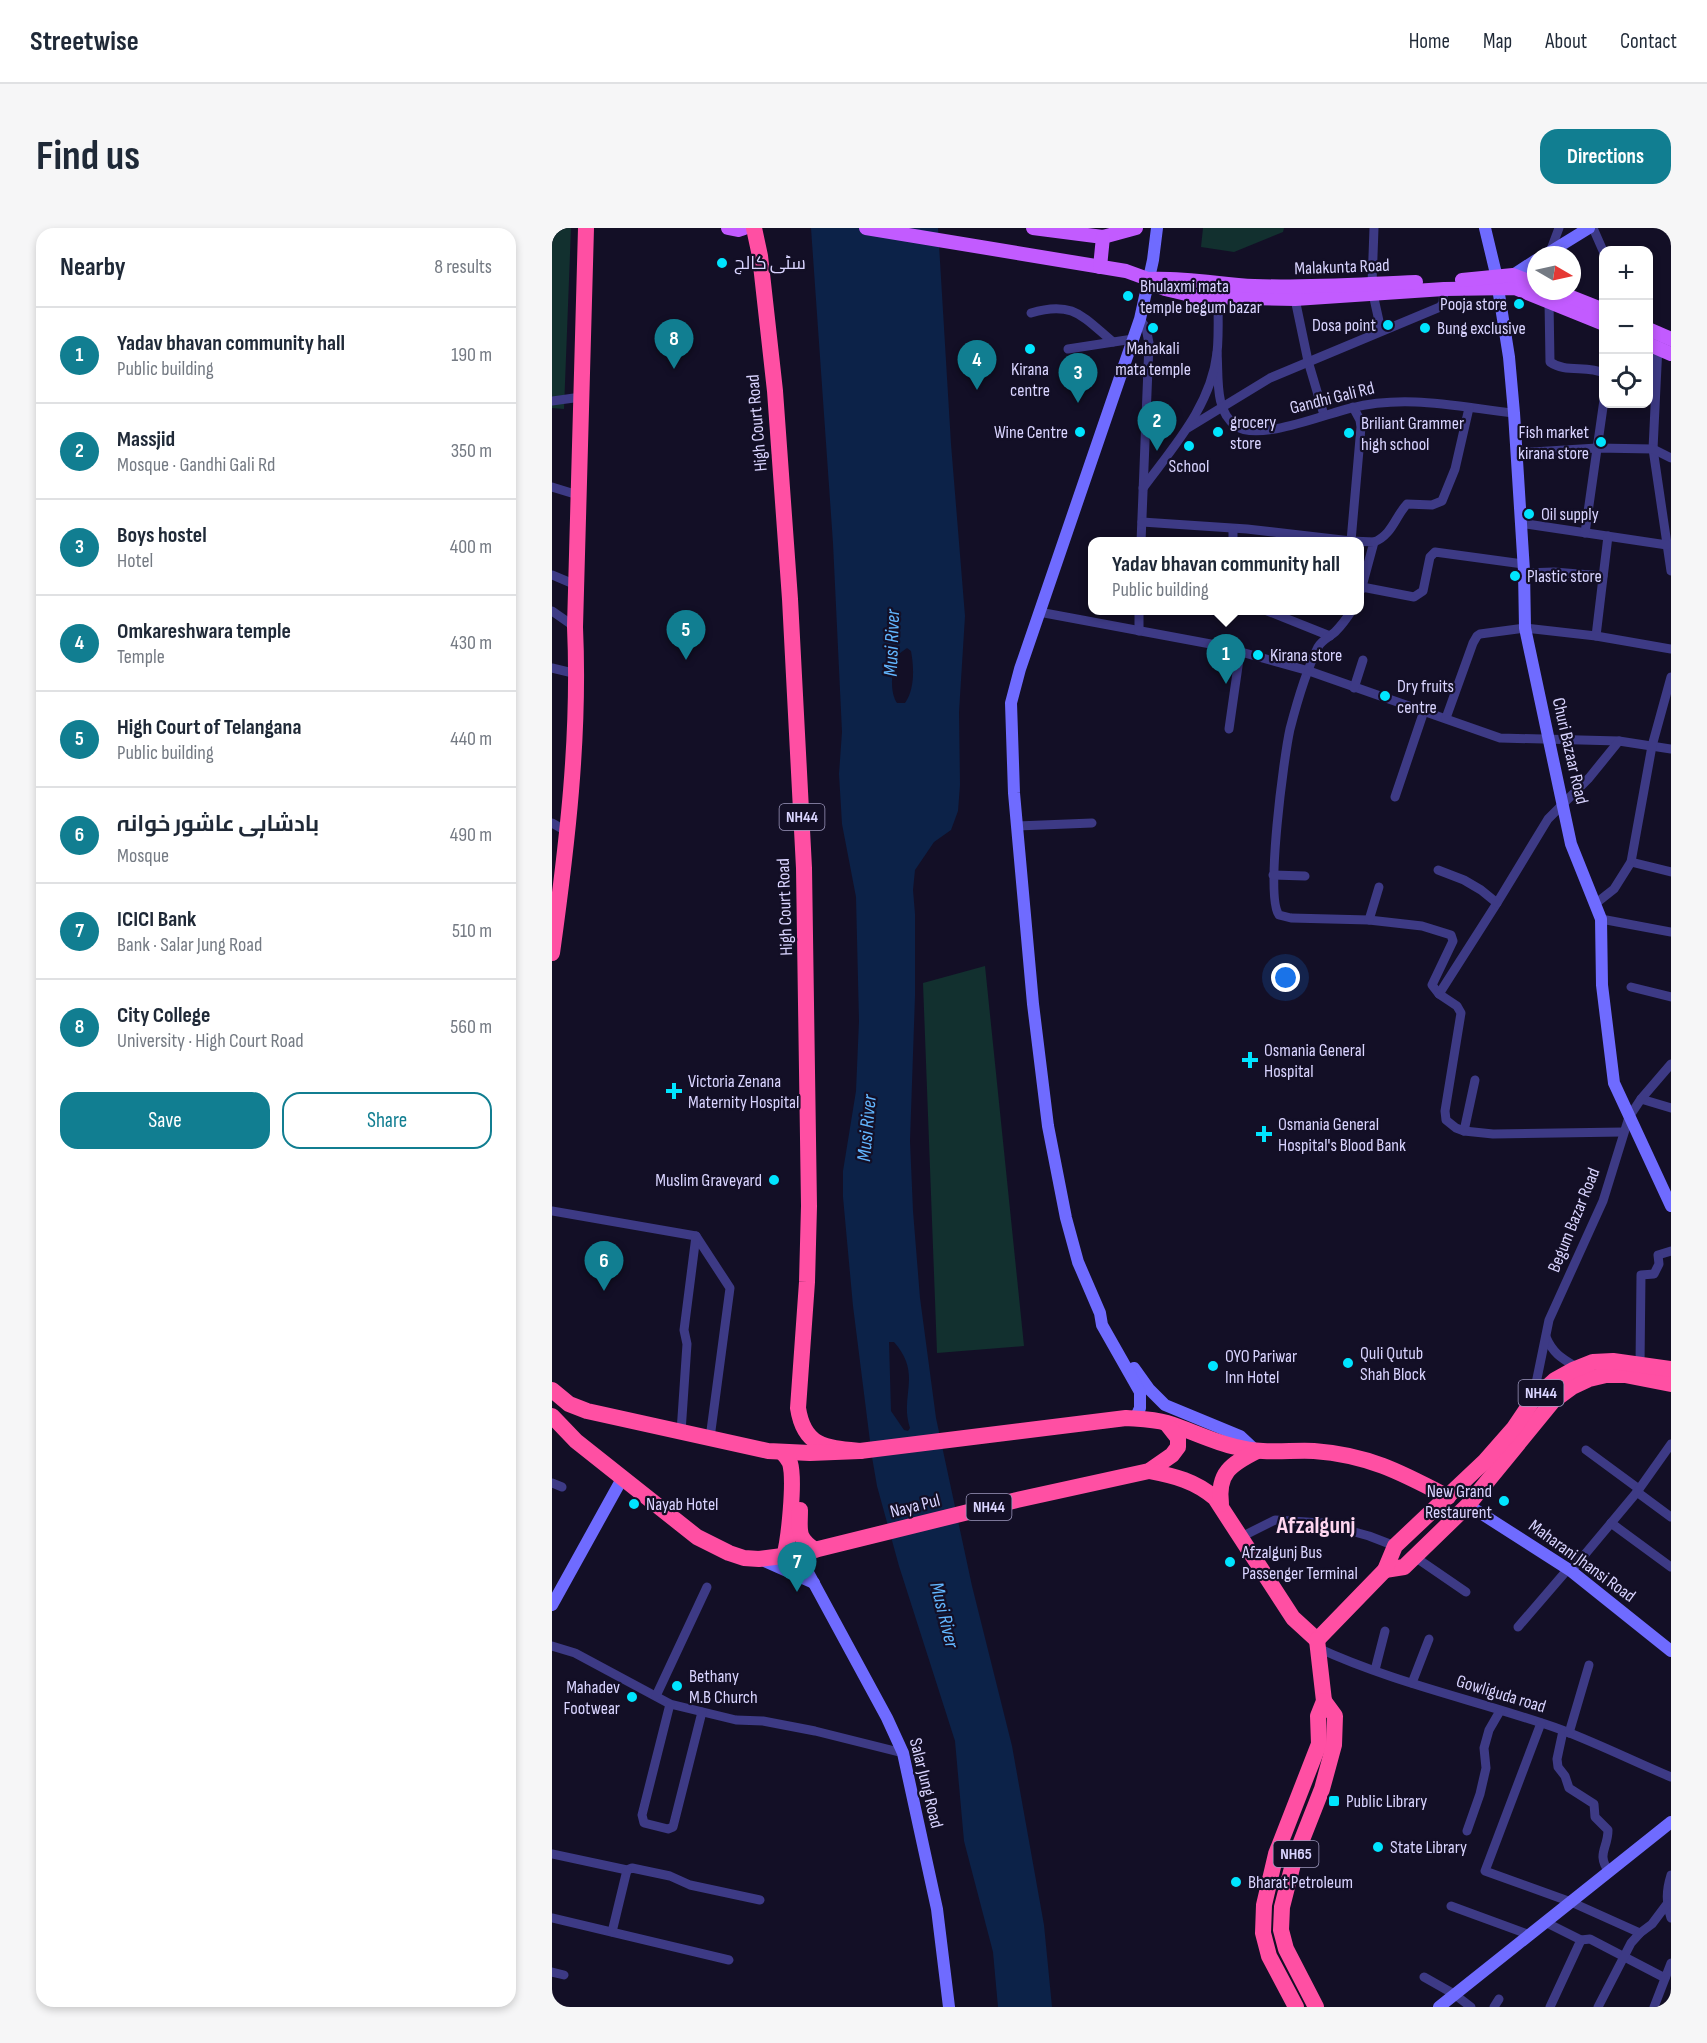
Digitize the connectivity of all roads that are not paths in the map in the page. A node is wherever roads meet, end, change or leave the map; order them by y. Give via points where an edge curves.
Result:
1 (586, 228) edge
2 (728, 228) edge
3 (744, 228) edge
4 (754, 228) edge
5 (866, 228) edge
6 (1136, 228) edge
7 (1157, 228) edge
8 (1374, 228) edge
9 (1485, 228) edge
10 (1559, 228) edge
11 (1591, 228) edge
12 (1040, 229) edge
13 (1102, 237) junction
14 (1550, 246) edge
15 (1559, 246) edge
16 (1600, 246) edge
17 (1527, 266) edge
18 (1100, 267) junction
19 (1513, 275) junction
20 (1148, 279) junction
21 (1527, 280) edge
22 (1498, 283) junction
23 (1372, 289) junction
24 (1444, 289) junction
25 (1527, 291) edge
26 (1218, 298) junction
27 (1294, 299) junction
28 (1553, 300) edge
29 (1560, 300) edge
30 (1568, 300) edge
31 (1599, 309) edge
32 (1031, 313) dead end
33 (1140, 319) junction
34 (1599, 321) edge
35 (1382, 330) junction
36 (1133, 339) junction
37 (1657, 339) edge
38 (1113, 342) junction
39 (1068, 349) dead end
40 (1217, 353) junction
41 (1671, 354) edge
42 (1308, 361) junction
43 (1599, 371) edge
44 (581, 397) junction
45 (552, 401) edge
46 (1222, 407) junction
47 (1353, 407) junction
48 (1468, 408) junction
49 (1603, 408) edge
50 (1514, 413) junction
51 (1324, 415) junction
52 (1188, 428) junction
53 (1597, 448) junction
54 (1653, 449) junction
55 (1517, 453) junction
56 (1671, 459) edge
57 (552, 487) edge
58 (1143, 488) junction
59 (578, 495) junction
60 (1142, 522) junction
61 (1520, 523) junction
62 (1233, 530) junction
63 (1585, 533) junction
64 (1608, 536) junction
65 (1142, 537) edge
66 (1233, 537) edge
67 (1309, 537) edge
68 (1352, 537) edge
69 (1364, 542) edge
70 (1374, 542) junction
71 (1667, 545) junction
72 (1524, 569) junction
73 (1671, 571) edge
74 (552, 575) edge
75 (1603, 576) junction
76 (1364, 579) edge
77 (576, 585) junction
78 (1364, 590) edge
79 (552, 611) edge
80 (1039, 612) junction
81 (1139, 615) edge
82 (1278, 615) edge
83 (1348, 615) edge
84 (575, 627) junction
85 (1525, 628) junction
86 (1139, 631) junction
87 (1330, 636) junction
88 (1596, 636) junction
89 (1671, 649) edge
90 (1240, 652) junction
91 (1363, 660) dead end
92 (554, 669) edge
93 (1309, 671) junction
94 (577, 674) junction
95 (1671, 677) edge
96 (552, 680) edge
97 (1354, 688) junction
98 (1424, 711) junction
99 (1446, 718) junction
100 (1229, 729) dead end
101 (1548, 738) junction
102 (1619, 741) junction
103 (1652, 746) junction
104 (1671, 749) edge
105 (1395, 797) dead end
106 (1563, 802) junction
107 (552, 823) edge
108 (1092, 823) dead end
109 (1017, 826) junction
110 (568, 831) junction
111 (1631, 862) junction
112 (1438, 870) dead end
113 (1671, 872) edge
114 (1273, 875) junction
115 (1305, 876) dead end
116 (1379, 887) dead end
117 (1497, 903) junction
118 (1595, 904) junction
119 (1601, 919) junction
120 (1369, 920) junction
121 (1671, 933) edge
122 (552, 953) edge
123 (1631, 987) dead end
124 (1439, 994) junction
125 (1671, 997) edge
126 (1671, 1064) edge
127 (1474, 1080) dead end
128 (1641, 1099) junction
129 (1671, 1108) edge
130 (1629, 1117) junction
131 (1464, 1131) junction
132 (1623, 1132) junction
133 (1671, 1206) edge
134 (552, 1211) edge
135 (696, 1236) junction
136 (1671, 1251) edge
137 (1100, 1313) junction
138 (1546, 1337) junction
139 (1640, 1365) junction
140 (1578, 1368) junction
141 (1671, 1369) edge
142 (1671, 1384) edge
143 (552, 1390) edge
144 (1533, 1400) junction
145 (587, 1411) junction
146 (552, 1416) edge
147 (1130, 1418) junction
148 (1166, 1423) junction
149 (681, 1432) junction
150 (710, 1438) junction
151 (576, 1441) junction
152 (1671, 1444) edge
153 (1586, 1450) dead end
154 (860, 1451) junction
155 (1257, 1451) junction
156 (782, 1452) junction
157 (810, 1453) junction
158 (1149, 1470) junction
159 (623, 1477) junction
160 (552, 1483) edge
161 (561, 1487) dead end
162 (1638, 1491) junction
163 (1448, 1497) junction
164 (1221, 1504) junction
165 (1468, 1505) junction
166 (1671, 1517) edge
167 (1611, 1523) junction
168 (1241, 1537) junction
169 (1395, 1546) junction
170 (807, 1552) junction
171 (1415, 1557) junction
172 (759, 1559) junction
173 (1671, 1567) edge
174 (1385, 1570) junction
175 (1570, 1570) junction
176 (814, 1583) junction
177 (707, 1587) dead end
178 (1466, 1592) dead end
179 (552, 1605) edge
180 (1518, 1627) dead end
181 (1385, 1631) dead end
182 (1429, 1639) dead end
183 (1318, 1644) junction
184 (552, 1646) edge
185 (1671, 1651) edge
186 (1589, 1665) dead end
187 (1375, 1670) junction
188 (1412, 1683) junction
189 (656, 1696) junction
190 (1324, 1701) junction
191 (670, 1704) junction
192 (1500, 1711) junction
193 (702, 1712) junction
194 (1541, 1724) junction
195 (1566, 1732) junction
196 (903, 1753) junction
197 (1671, 1778) edge
198 (1671, 1822) edge
199 (1467, 1831) dead end
200 (1282, 1840) junction
201 (1299, 1846) junction
202 (552, 1854) edge
203 (627, 1870) junction
204 (1609, 1872) junction
205 (1671, 1875) edge
206 (760, 1900) dead end
207 (1571, 1902) junction
208 (1667, 1904) junction
209 (1451, 1906) dead end
210 (552, 1918) edge
211 (1671, 1918) edge
212 (1545, 1922) junction
213 (612, 1932) junction
214 (1640, 1933) junction
215 (1530, 1935) junction
216 (1581, 1940) junction
217 (1623, 1958) junction
218 (729, 1960) dead end
219 (1671, 1963) edge
220 (552, 1972) edge
221 (564, 1975) dead end
222 (1424, 1977) dead end
223 (1665, 1978) junction
224 (1454, 1994) junction
225 (949, 2007) edge
226 (1296, 2007) edge
227 (1316, 2007) edge
228 (1438, 2007) edge
229 (1471, 2007) edge
230 (1550, 2007) edge
231 (1598, 2007) edge
232 (1654, 2007) edge

1 - 44 highway
2 - 3 main road
4 - 154 highway, High Court Road / NH44 via 775,391 804,867 809,1206 798,1408 802,1426 811,1439 826,1447
5 - 18 main road
6 - 13 main road
7 - 20 main road
8 - 23 street
9 - 22 main road, Churi Bazaar Road
10 - 14 street
11 - 15 main road
11 - 16 street
12 - 13 main road
13 - 18 main road
17 - 19 main road
18 - 20 main road
19 - 21 main road
19 - 22 main road, Malakunta Road
20 - 23 main road, Malakunta Road
20 - 26 main road via 1165,289
20 - 33 main road
22 - 23 main road, Malakunta Road
22 - 24 main road
22 - 25 main road
22 - 50 main road, Churi Bazaar Road
23 - 24 main road
23 - 27 main road
23 - 35 street
24 - 35 street via 1440,307
26 - 27 main road
26 - 40 street
27 - 42 street
28 - 43 street via 1550,362 1559,367
29 - 34 main road
30 - 31 main road
32 - 38 street via 1053,308 1072,310
33 - 36 main road
33 - 58 street via 1149,343
35 - 42 street
36 - 38 street
36 - 80 main road
37 - 41 main road
37 - 54 street
38 - 39 street
40 - 46 street
40 - 52 street via 1208,390
42 - 46 street
42 - 51 street
44 - 45 street
44 - 59 highway
46 - 51 street, Gandhi Gali Rd via 1236,427 1258,431
46 - 52 street
47 - 48 street, Gandhi Gali Rd via 1398,400
47 - 51 street, Gandhi Gali Rd
47 - 68 street via 1361,427
48 - 50 street, Gandhi Gali Rd
48 - 70 street via 1455,469 1442,501 1432,506 1407,504 1383,538
49 - 53 street
50 - 55 main road, Churi Bazaar Road
52 - 58 street
53 - 54 street
53 - 55 street
53 - 63 street
54 - 56 street
54 - 71 street
55 - 61 main road, Churi Bazaar Road
57 - 59 street
58 - 60 street
59 - 77 highway
60 - 62 street
60 - 65 street
61 - 63 street
61 - 72 main road, Churi Bazaar Road
62 - 66 street
62 - 67 street
63 - 64 street
64 - 71 street
64 - 75 street
69 - 70 street
70 - 76 street
71 - 73 street
72 - 75 street
72 - 78 street via 1436,552 1430,557 1424,591 1419,595
72 - 85 main road, Churi Bazaar Road
74 - 77 street
75 - 88 street
77 - 84 highway
79 - 84 street
80 - 86 street
80 - 109 main road via 1011,703
81 - 86 street
82 - 87 street
83 - 87 street
84 - 94 highway
85 - 88 street
85 - 99 street via 1477,636
85 - 101 main road, Churi Bazaar Road
86 - 90 street
87 - 93 street via 1319,644
88 - 89 street
90 - 93 street
90 - 100 street
91 - 97 street
92 - 94 street
92 - 96 street
93 - 97 street
93 - 114 street via 1290,732
94 - 110 highway
95 - 103 street
97 - 98 street
98 - 99 street
98 - 105 street
99 - 101 street via 1500,738
101 - 102 street
101 - 106 main road, Churi Bazaar Road
102 - 103 street
102 - 106 street
103 - 104 street
103 - 111 street
106 - 117 street via 1548,819
106 - 118 main road, Churi Bazaar Road via 1571,844
107 - 110 street
108 - 109 street
109 - 137 main road via 1048,1126 1078,1262
110 - 122 highway
111 - 113 street
111 - 118 street via 1614,889
112 - 117 street via 1464,880
114 - 115 street
114 - 120 street via 1274,905 1284,917
116 - 120 street
117 - 124 street
118 - 119 main road, Churi Bazaar Road
119 - 121 street
119 - 130 main road, Churi Bazaar Road via 1602,985 1614,1083
120 - 124 street via 1422,926 1451,935 1453,941 1432,985
123 - 125 street
124 - 131 street via 1461,1013 1445,1111 1446,1120
126 - 128 street, Begum Bazar Road
127 - 131 street
128 - 129 street
128 - 130 street, Begum Bazar Road
130 - 132 street, Begum Bazar Road
130 - 133 main road, Churi Bazaar Road
131 - 132 street via 1527,1135
132 - 138 street, Begum Bazar Road via 1603,1201 1549,1320
134 - 135 street
135 - 149 street via 684,1330 687,1344
135 - 150 street via 730,1288
136 - 139 street via 1658,1255 1654,1274 1641,1275
137 - 147 main road via 1102,1325 1140,1392 1140,1408
137 - 155 main road via 1156,1398 1240,1436
138 - 140 street via 1560,1358
138 - 144 street, Begum Bazar Road
139 - 140 highway, NH44 via 1613,1361
139 - 141 highway, NH44
140 - 144 highway, NH44 via 1555,1380
142 - 165 highway, NH44 via 1606,1375 1572,1387 1553,1401
143 - 145 highway via 569,1404
144 - 163 highway, NH44 via 1514,1428
145 - 149 highway
145 - 151 highway via 572,1418 571,1434
146 - 151 highway, NH44
147 - 148 highway, NH44
147 - 154 highway, NH44
148 - 155 highway, NH44
148 - 158 highway, NH44 via 1178,1438 1178,1447
149 - 150 highway
150 - 156 highway
151 - 159 highway, NH44
152 - 162 street
153 - 162 street
154 - 157 highway
155 - 163 highway, NH44 via 1346,1455 1406,1474
155 - 164 highway, NH44 via 1232,1464 1227,1471 1219,1492
156 - 157 highway
156 - 170 highway via 792,1474 788,1544
157 - 170 highway via 799,1467 800,1533
158 - 164 highway, NH44 via 1180,1476
158 - 170 highway, Naya Pul / NH44
159 - 172 highway, NH44 via 697,1537 729,1553
159 - 179 main road
160 - 161 street
162 - 166 street
162 - 167 street
163 - 169 highway
164 - 168 highway, NH44
165 - 171 highway, NH44
165 - 175 main road, Maharani Jhansi Road
167 - 173 street
167 - 175 street
168 - 169 street via 1275,1520 1322,1523
168 - 183 highway, NH44 via 1293,1618
169 - 174 highway
170 - 172 highway, NH44
170 - 176 main road, Salar Jung Road
171 - 174 highway, NH44 via 1404,1567
171 - 178 street
172 - 176 main road
174 - 183 highway, NH44
175 - 180 street
175 - 185 main road, Maharani Jhansi Road
176 - 196 main road, Salar Jung Road
177 - 189 street
181 - 187 street
182 - 188 street
183 - 187 street, Gowliguda road via 1340,1658
183 - 190 highway
184 - 189 street via 575,1653
186 - 195 street
187 - 188 street, Gowliguda road
188 - 192 street, Gowliguda road
189 - 191 street
190 - 200 highway, NH65 via 1318,1716 1318,1744
190 - 201 highway, NH65 via 1335,1716 1334,1745 1322,1789
191 - 193 street
191 - 193 street via 642,1815 644,1823 673,1827
192 - 194 street, Gowliguda road
192 - 199 street via 1484,1748 1486,1768
193 - 196 street via 815,1731
194 - 195 street, Gowliguda road
194 - 207 street via 1485,1871
195 - 197 street, Gowliguda road
195 - 204 street via 1558,1767 1569,1788 1594,1804 1595,1817 1608,1830 1601,1856
196 - 225 main road, Salar Jung Road via 936,1909
198 - 204 main road
200 - 201 highway
200 - 226 highway, NH65 via 1264,1905 1263,1932 1269,1956
201 - 227 highway, NH65 via 1282,1907 1281,1930 1286,1949
202 - 203 street
203 - 206 street via 670,1876 690,1885
203 - 213 street
204 - 207 main road
205 - 208 street
207 - 212 main road
207 - 214 street
208 - 211 street
208 - 214 street
209 - 215 street
210 - 213 street
212 - 215 main road
212 - 216 street
213 - 218 street
214 - 217 street
215 - 224 main road
216 - 217 street via 1590,1940
216 - 230 street
217 - 223 street
217 - 231 street
219 - 223 street
220 - 221 street
222 - 224 street
223 - 232 street
224 - 228 main road
224 - 229 street

